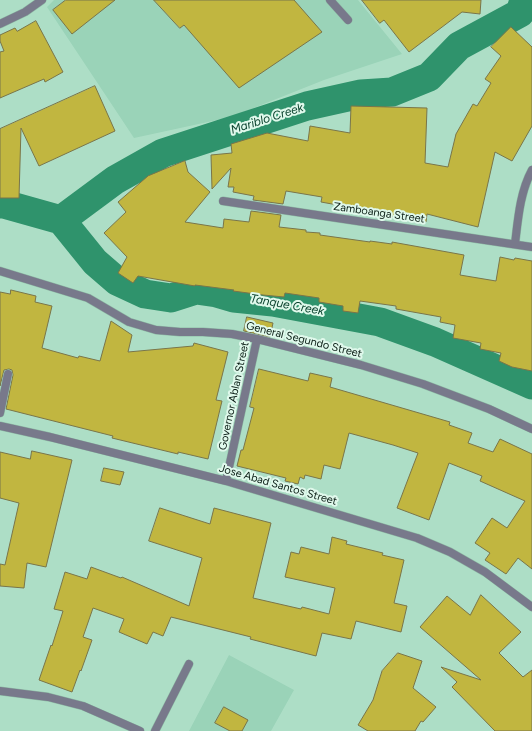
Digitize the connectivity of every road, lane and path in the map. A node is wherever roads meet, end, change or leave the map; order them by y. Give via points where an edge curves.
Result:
1 (42, 0) edge
2 (330, 0) edge
3 (348, 20) dead end
4 (0, 24) edge
5 (532, 170) edge
6 (223, 201) dead end
7 (515, 244) junction
8 (532, 247) edge
9 (0, 271) edge
10 (257, 338) junction
11 (8, 374) dead end
12 (0, 413) edge
13 (0, 426) edge
14 (532, 429) edge
15 (226, 481) junction
16 (532, 607) edge
17 (189, 664) dead end
18 (0, 691) edge
19 (140, 731) edge
20 (155, 731) edge

1 - 4 street
2 - 3 street
5 - 7 street via 520,206
6 - 7 street, Zamboanga Street
7 - 8 street, Zamboanga Street
9 - 10 street, General Segundo Street via 88,298 129,322 156,330
10 - 14 street, General Segundo Street via 423,384 489,409
10 - 15 street, Governor Ablan Street
11 - 12 street
13 - 15 street, Jose Abad Santos Street
15 - 16 street, Jose Abad Santos Street via 417,538 450,552 485,572
17 - 20 street
18 - 19 street via 48,697 83,706

